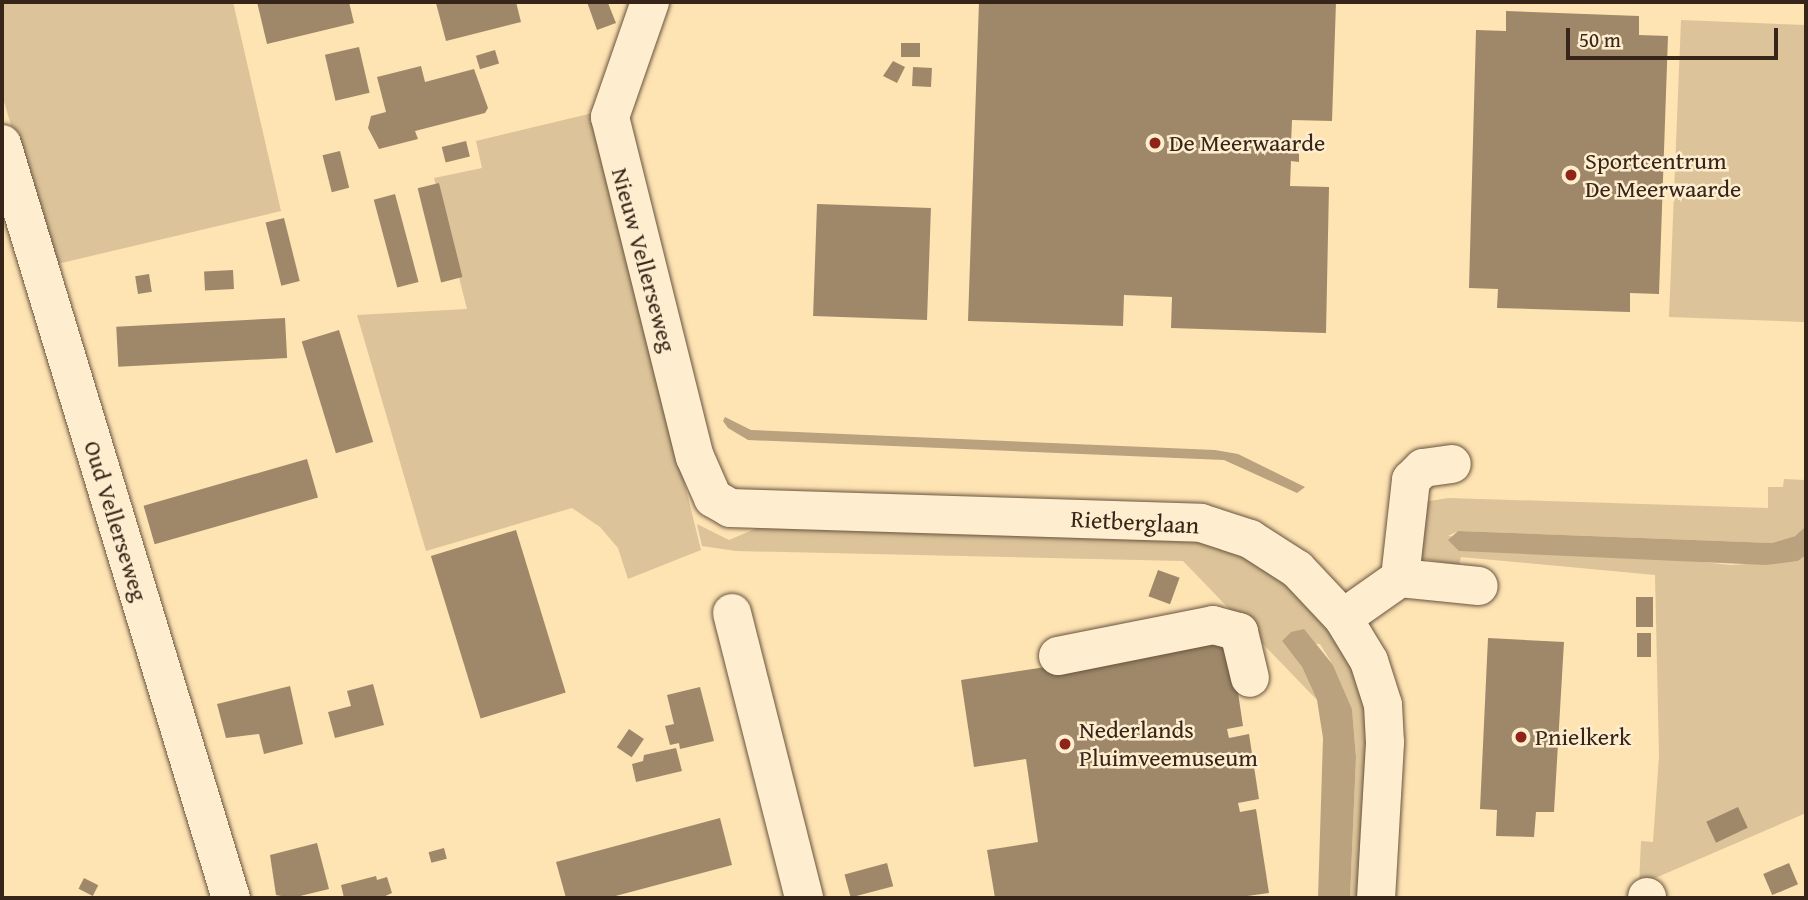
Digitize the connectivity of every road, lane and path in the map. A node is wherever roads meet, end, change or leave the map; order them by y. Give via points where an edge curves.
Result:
1 (650, 2) edge
2 (2, 144) edge
3 (1452, 464) dead end
4 (730, 508) joint
5 (1400, 578) junction
6 (1479, 586) dead end
7 (732, 613) dead end
8 (1343, 618) junction
9 (1058, 656) dead end
10 (1250, 678) dead end
11 (231, 898) edge
12 (804, 898) edge
13 (1376, 898) edge

1 - 4 street, Nieuw Vellerseweg via 610,117 695,457 713,498
2 - 11 street, Oud Vellerseweg
3 - 5 street via 1423,468 1411,480
4 - 8 street, Rietberglaan via 1201,523 1250,539 1297,569
5 - 6 street
5 - 8 street
7 - 12 street
8 - 13 street, Rietberglaan via 1369,661 1383,705
9 - 10 street via 1213,625 1239,632

